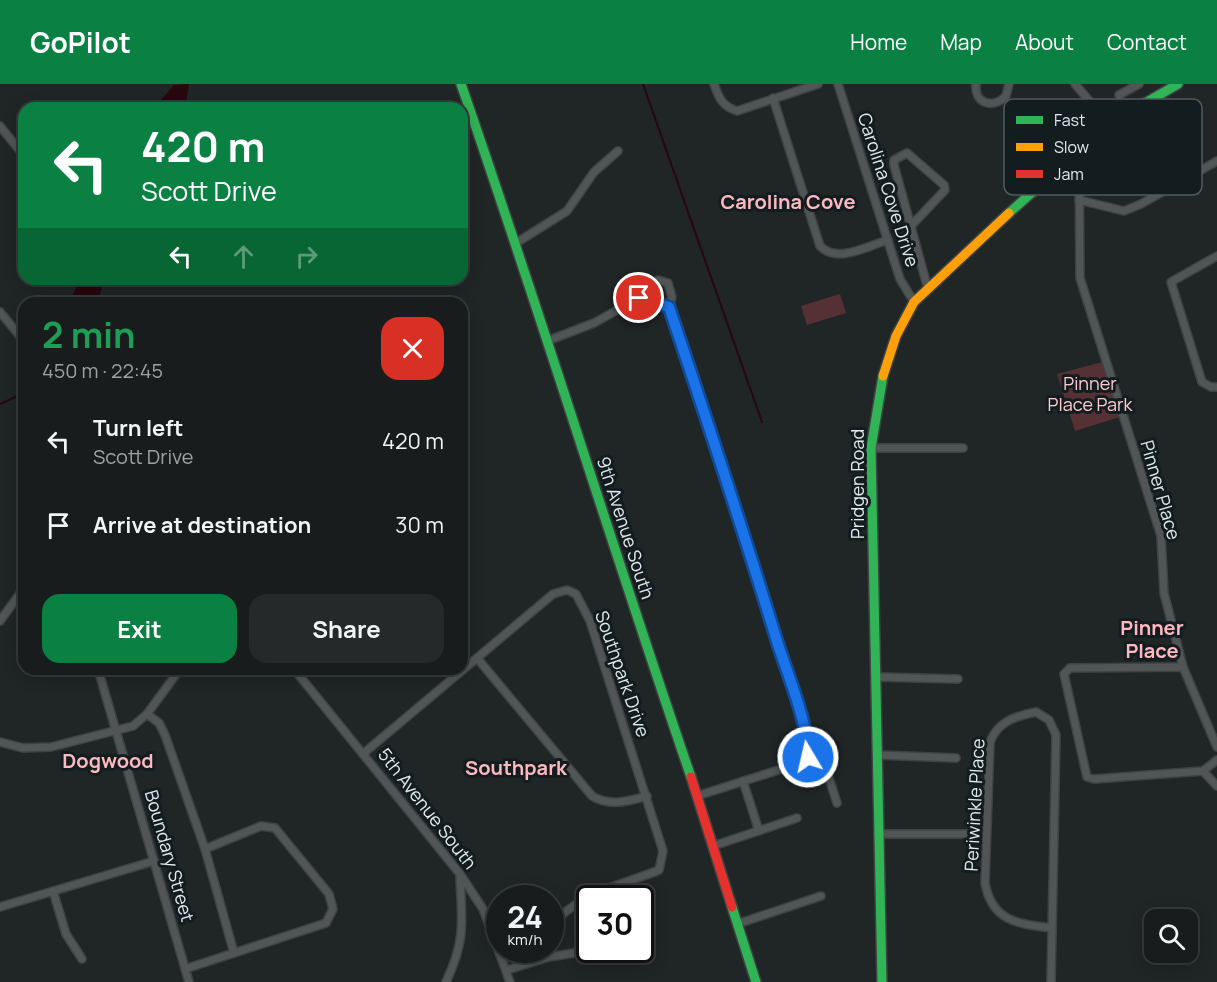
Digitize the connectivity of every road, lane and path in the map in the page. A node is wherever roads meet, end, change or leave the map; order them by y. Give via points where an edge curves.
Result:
1 (461, 84) edge
2 (714, 84) edge
3 (818, 84) edge
4 (838, 84) edge
5 (976, 84) edge
6 (1009, 84) edge
7 (1075, 84) edge
8 (1139, 84) edge
9 (1178, 84) edge
10 (1119, 96) dead end
11 (773, 98) junction
12 (1088, 99) edge
13 (1152, 99) edge
14 (467, 102) edge
15 (468, 104) edge
16 (0, 126) edge
17 (18, 148) edge
18 (618, 152) dead end
19 (1217, 161) edge
20 (1202, 169) edge
21 (1028, 195) edge
22 (1079, 195) edge
23 (1157, 195) edge
24 (1079, 200) junction
25 (909, 228) junction
26 (888, 240) junction
27 (516, 243) junction
28 (1217, 256) edge
29 (928, 290) junction
30 (639, 298) junction
31 (914, 302) junction
32 (669, 307) junction
33 (0, 312) edge
34 (18, 334) edge
35 (547, 341) junction
36 (1212, 390) edge
37 (871, 448) junction
38 (963, 448) dead end
39 (18, 596) edge
40 (0, 621) edge
41 (477, 658) junction
42 (468, 666) edge
43 (1183, 667) junction
44 (100, 675) edge
45 (176, 675) edge
46 (299, 675) edge
47 (457, 675) edge
48 (877, 677) junction
49 (958, 679) dead end
50 (147, 714) junction
51 (117, 732) junction
52 (0, 742) edge
53 (1217, 747) edge
54 (364, 753) junction
55 (878, 755) junction
56 (808, 757) junction
57 (956, 758) dead end
58 (1217, 760) edge
59 (1203, 771) junction
60 (743, 781) junction
61 (1217, 786) edge
62 (647, 796) junction
63 (697, 796) junction
64 (837, 803) dead end
65 (797, 818) dead end
66 (759, 831) junction
67 (878, 834) junction
68 (969, 834) dead end
69 (713, 846) junction
70 (205, 849) junction
71 (154, 861) junction
72 (460, 874) junction
73 (622, 885) edge
74 (53, 891) junction
75 (821, 896) dead end
76 (576, 905) edge
77 (0, 907) edge
78 (564, 914) edge
79 (737, 924) junction
80 (1052, 928) junction
81 (234, 953) junction
82 (81, 959) dead end
83 (522, 963) edge
84 (185, 969) junction
85 (507, 969) junction
86 (189, 982) edge
87 (447, 982) edge
88 (510, 982) edge
89 (756, 982) edge
90 (882, 982) edge
91 (1051, 982) edge

1 - 14 street, 9th Avenue South
2 - 11 street via 720,101 737,111
3 - 11 street
4 - 26 street, Carolina Cove Drive
5 - 6 street via 980,99 994,105 1006,96
7 - 12 street
8 - 10 street
9 - 13 street, Pridgen Road
11 - 26 street via 820,246 838,255
15 - 27 street, 9th Avenue South
16 - 17 street
18 - 27 street via 594,172 567,211
19 - 20 street
21 - 29 street, Pridgen Road
22 - 24 street, Pinner Place
23 - 24 street via 1124,211
24 - 43 street, Pinner Place via 1080,278 1161,536 1164,593
25 - 25 street via 894,165 894,160 908,153 945,190
25 - 29 street
26 - 31 street, Carolina Cove Drive via 900,279
27 - 35 street, 9th Avenue South
28 - 36 street via 1171,282 1202,382
29 - 31 street, Pridgen Road
30 - 32 street
30 - 32 street via 658,280 668,283 672,297
30 - 35 street via 594,323
31 - 37 street, Pridgen Road via 897,331 883,374
32 - 56 street via 732,495 808,743
33 - 34 street
35 - 63 street, 9th Avenue South
37 - 38 street
37 - 48 street, Pridgen Road
39 - 40 street
41 - 42 street, Southpark Drive
41 - 62 street via 592,796 602,802 617,803
41 - 62 street, Southpark Drive via 553,594 567,590 576,594 590,621
43 - 53 street, Pinner Place
43 - 59 street via 1070,668 1064,674 1087,777
44 - 51 street, Boundary Street
45 - 50 street
46 - 54 street, 5th Avenue South
47 - 54 street, Southpark Drive
48 - 49 street
48 - 55 street, Pridgen Road
50 - 51 street via 133,726
50 - 70 street via 159,723 165,735
51 - 52 street via 51,747 22,748
51 - 71 street, Boundary Street
54 - 72 street, 5th Avenue South
55 - 57 street
55 - 67 street, Pridgen Road
56 - 60 street
56 - 64 street via 826,769
58 - 59 street
59 - 61 street
60 - 63 street
60 - 66 street
62 - 73 street, Southpark Drive via 663,851 662,865 659,870
63 - 69 street, 9th Avenue South
65 - 66 street
66 - 69 street
67 - 68 street
67 - 90 street, Pridgen Road
69 - 79 street, 9th Avenue South
70 - 81 street
70 - 81 street via 261,826 274,828 332,902 326,924
71 - 74 street
71 - 84 street, Boundary Street
72 - 85 street, 5th Avenue South via 483,909
72 - 87 street via 463,930 459,956
74 - 77 street
74 - 82 street via 66,934
75 - 79 street
76 - 78 street, Southpark Drive
79 - 89 street, 9th Avenue South
80 - 80 street, Periwinkle Place via 1012,921 992,905 985,884 990,742 995,729 1005,722 1036,712 1049,720 1056,735
80 - 91 street, Periwinkle Place
81 - 84 street
83 - 85 street
84 - 86 street, Boundary Street
85 - 88 street, 5th Avenue South

